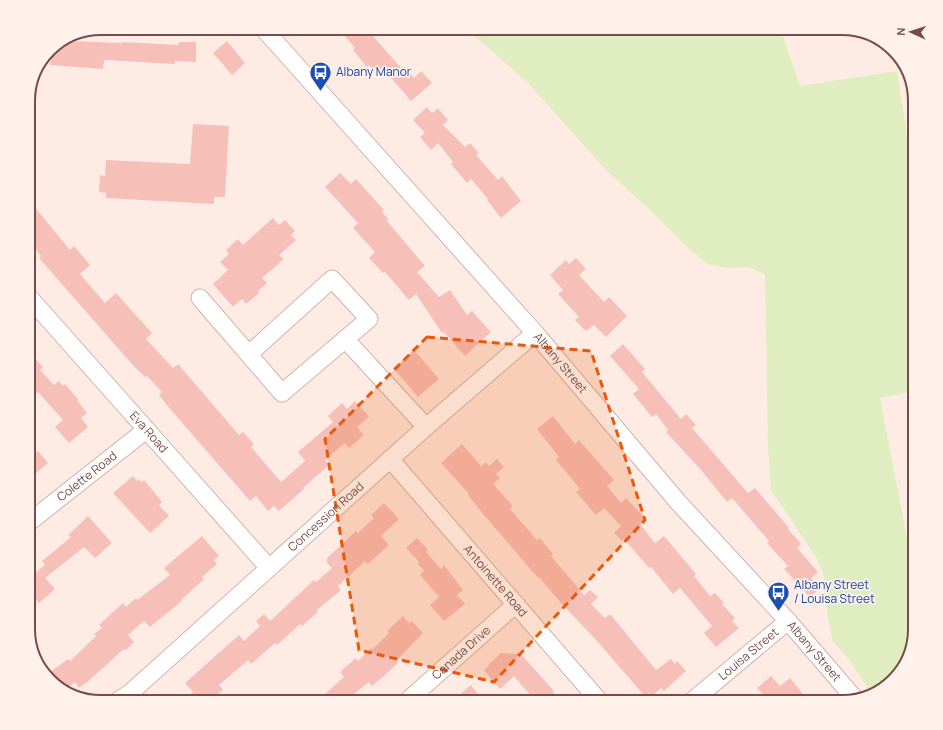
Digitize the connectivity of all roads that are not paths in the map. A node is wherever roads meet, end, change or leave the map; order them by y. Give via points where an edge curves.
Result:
1 (269, 35) edge
2 (200, 298) dead end
3 (35, 304) edge
4 (535, 332) junction
5 (345, 339) junction
6 (249, 354) junction
7 (426, 427) junction
8 (146, 430) junction
9 (390, 459) junction
10 (35, 517) edge
11 (269, 568) junction
12 (516, 604) junction
13 (788, 621) junction
14 (851, 694) edge
15 (127, 695) edge
16 (414, 695) edge
17 (594, 695) edge
18 (700, 695) edge

1 - 4 street, Albany Street
2 - 6 street
3 - 8 street, Eva Road
4 - 7 street, Concession Road
4 - 13 street, Albany Street via 678,502
5 - 6 street via 282,393
5 - 6 street via 369,319 332,279
5 - 7 street
7 - 9 street, Concession Road
8 - 10 street, Colette Road
8 - 11 street, Eva Road
9 - 11 street, Concession Road
9 - 12 street, Antoinette Road
11 - 15 street, Concession Road
12 - 16 street, Canada Drive
12 - 17 street, Antoinette Road
13 - 14 street, Albany Street
13 - 18 street, Louisa Street

